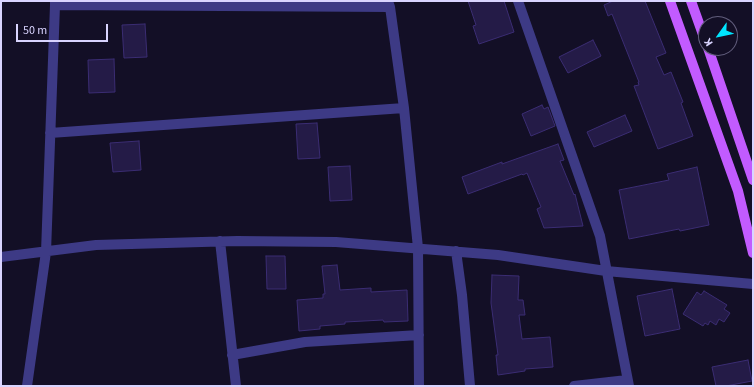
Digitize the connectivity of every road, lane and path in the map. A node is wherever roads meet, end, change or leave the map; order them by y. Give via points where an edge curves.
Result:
1 (518, 1) edge
2 (670, 1) edge
3 (691, 1) edge
4 (55, 3) edge
5 (282, 4) edge
6 (389, 4) edge
7 (698, 21) edge
8 (711, 56) edge
9 (404, 108) junction
10 (50, 133) junction
11 (753, 180) edge
12 (220, 241) junction
13 (418, 248) junction
14 (456, 251) junction
15 (46, 252) junction
16 (753, 253) edge
17 (1, 257) edge
18 (606, 271) junction
19 (753, 284) edge
20 (419, 335) junction
21 (232, 355) junction
22 (628, 383) edge
23 (27, 386) edge
24 (236, 386) edge
25 (419, 386) edge
26 (470, 386) edge
27 (574, 386) edge

1 - 18 street via 600,236
2 - 16 main road via 738,191
3 - 7 main road
4 - 5 street
4 - 10 street
5 - 6 street
6 - 9 street
8 - 11 main road
9 - 10 street
9 - 13 street
10 - 15 street
12 - 13 street via 336,242
12 - 15 street via 96,245
12 - 21 street
13 - 14 street
13 - 20 street
14 - 18 street
14 - 26 street
15 - 17 street
15 - 23 street
18 - 19 street
18 - 22 street
20 - 21 street via 305,342
20 - 25 street
21 - 24 street
22 - 27 street

